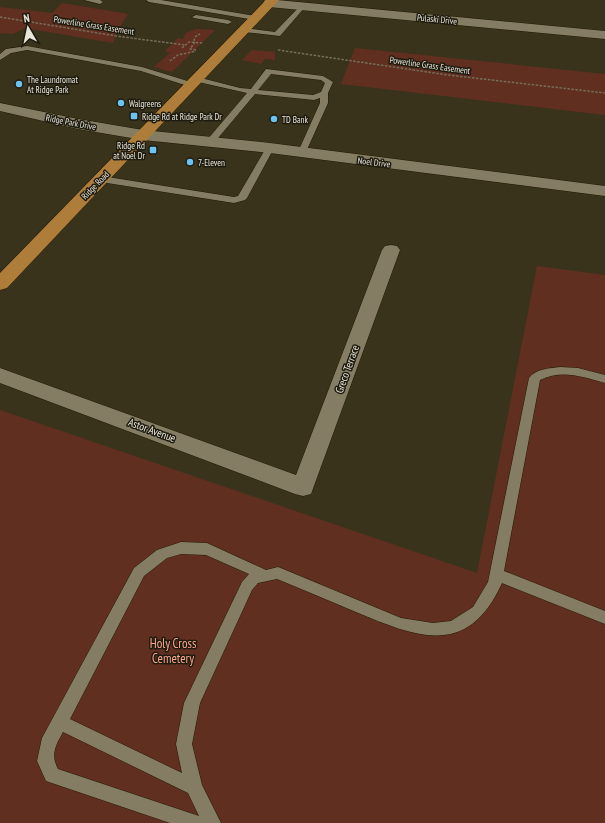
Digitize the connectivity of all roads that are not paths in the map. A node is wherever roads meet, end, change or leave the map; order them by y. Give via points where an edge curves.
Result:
1 (87, 0) edge
2 (149, 0) edge
3 (100, 2) dead end
4 (271, 2) edge
5 (303, 6) junction
6 (196, 17) dead end
7 (245, 24) junction
8 (605, 35) edge
9 (0, 58) edge
10 (194, 82) junction
11 (253, 91) junction
12 (324, 93) junction
13 (314, 98) junction
14 (324, 103) junction
15 (0, 107) edge
16 (143, 135) junction
17 (210, 142) junction
18 (270, 148) junction
19 (302, 152) junction
20 (101, 179) junction
21 (605, 191) edge
22 (391, 250) dead end
23 (0, 284) edge
24 (0, 375) edge
25 (605, 379) edge
26 (303, 487) joint
27 (496, 574) junction
28 (264, 575) junction
29 (605, 618) edge
30 (60, 722) junction
31 (194, 787) junction
32 (196, 823) edge
33 (212, 823) edge

1 - 3 lane
2 - 7 lane
4 - 5 street, Pulaski Drive
4 - 7 main road, Ridge Road
5 - 7 lane via 277,34
5 - 8 street, Pulaski Drive
6 - 7 lane
7 - 10 main road, Ridge Road
9 - 10 lane via 9,51 27,48 142,69
10 - 11 lane
10 - 16 main road, Ridge Road
11 - 12 lane via 269,71 326,78 329,84
11 - 13 lane
11 - 17 lane
12 - 13 lane
12 - 14 lane
13 - 14 lane
14 - 19 lane
15 - 16 street, Ridge Park Drive
16 - 17 street, Noel Drive
16 - 20 main road, Ridge Road
17 - 18 street, Noel Drive
18 - 19 street, Noel Drive
18 - 20 lane via 242,198 234,200
19 - 21 street, Noel Drive
20 - 23 main road, Ridge Road
22 - 26 street, Greco Terrace
24 - 26 street, Astor Avenue
25 - 27 lane via 565,370 543,373 535,378
27 - 28 lane via 495,583 478,611 454,627 433,630 400,624 278,573
27 - 29 lane
28 - 30 lane via 207,549 181,548 162,554 139,572
28 - 31 lane via 254,578 247,586 192,703 184,744
30 - 31 lane
30 - 32 lane via 48,744 45,761 52,775
31 - 33 lane

